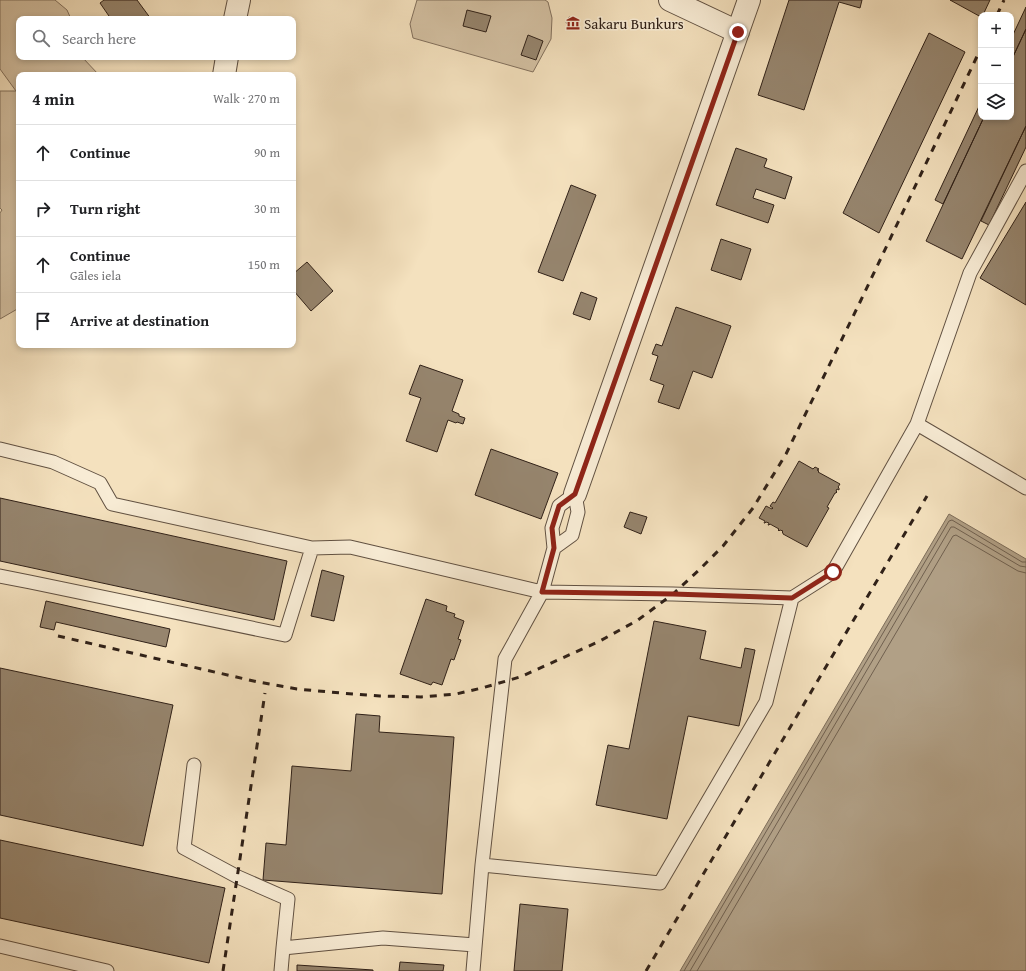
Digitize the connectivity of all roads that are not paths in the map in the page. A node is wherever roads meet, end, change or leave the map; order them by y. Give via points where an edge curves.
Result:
1 (239, 0) edge
2 (670, 0) edge
3 (749, 0) edge
4 (236, 16) edge
5 (738, 32) junction
6 (226, 60) edge
7 (224, 72) edge
8 (1026, 171) edge
9 (917, 424) junction
10 (0, 449) edge
11 (1026, 488) edge
12 (575, 494) junction
13 (312, 548) junction
14 (554, 548) junction
15 (0, 576) edge
16 (542, 592) junction
17 (792, 598) junction
18 (194, 765) dead end
19 (482, 865) junction
20 (475, 945) junction
21 (0, 946) edge
22 (283, 948) junction
23 (107, 971) edge
24 (281, 971) edge
25 (473, 971) edge

1 - 4 street
2 - 5 street
3 - 5 street
5 - 12 street
6 - 7 street
8 - 9 lane via 970,273
9 - 11 lane
9 - 17 lane via 833,572
10 - 13 lane via 53,462 100,483 112,504
12 - 14 lane via 559,506 552,528
12 - 14 lane via 578,512 572,535
13 - 15 lane via 285,634
13 - 16 lane via 350,547
14 - 16 lane
16 - 17 lane
16 - 19 lane via 505,659
17 - 19 lane via 766,702 660,883
18 - 22 lane via 184,848 288,900
19 - 20 lane
20 - 22 lane via 383,938
20 - 25 lane
21 - 23 lane
22 - 24 lane

